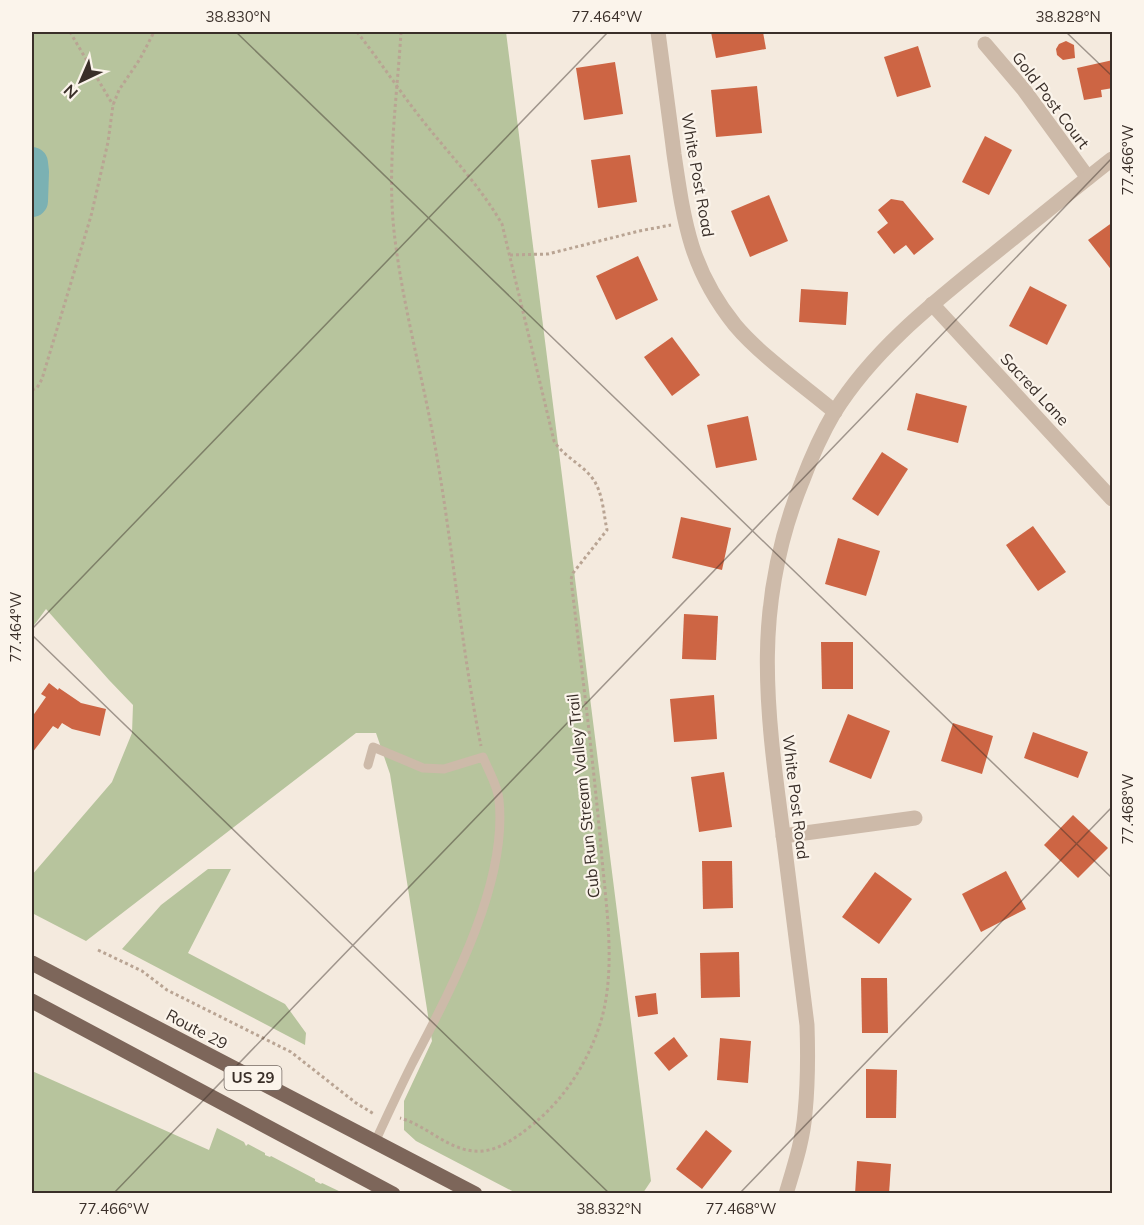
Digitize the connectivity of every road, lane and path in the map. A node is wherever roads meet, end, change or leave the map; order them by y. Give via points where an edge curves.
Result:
1 (70, 32) edge
2 (154, 32) edge
3 (357, 32) edge
4 (401, 32) edge
5 (658, 32) edge
6 (985, 44) dead end
7 (398, 88) junction
8 (113, 105) junction
9 (1113, 159) edge
10 (1088, 178) junction
11 (684, 222) junction
12 (509, 255) junction
13 (932, 304) junction
14 (32, 390) edge
15 (835, 412) junction
16 (1113, 498) edge
17 (483, 757) junction
18 (368, 765) dead end
19 (915, 818) dead end
20 (783, 836) junction
21 (98, 950) dead end
22 (32, 963) edge
23 (32, 1001) edge
24 (388, 1114) junction
25 (375, 1142) junction
26 (393, 1194) edge
27 (475, 1194) edge
28 (786, 1194) edge

1 - 8 path
2 - 8 path
3 - 7 path, Cub Run Stream Valley Trail
4 - 7 path
5 - 11 street, White Post Road
6 - 10 street, Gold Post Court
7 - 12 path, Cub Run Stream Valley Trail via 489,202 502,224
7 - 17 path via 392,175 394,231 435,444
8 - 14 path via 85,237 42,379
9 - 10 street, White Post Road
10 - 13 street, White Post Road
11 - 12 path via 548,254
11 - 15 street, White Post Road via 702,273 736,326
12 - 24 path, Cub Run Stream Valley Trail via 554,441 597,485 606,530 571,579 596,785 609,938 607,983 599,1029 580,1070 548,1111 502,1144 471,1151
13 - 15 street, White Post Road via 899,334
13 - 16 street, Sacred Lane
15 - 20 street, White Post Road via 791,509 771,596 767,704
17 - 18 lane via 444,769 423,768 373,747
17 - 24 lane via 499,798 499,847 493,880 468,947
19 - 20 street
20 - 28 street, White Post Road via 807,1025 808,1071 798,1154
21 - 24 path, Cub Run Stream Valley Trail via 142,971 167,990 291,1052 376,1116
22 - 25 main road, Route 29 / US 29
23 - 26 main road, US 29
24 - 25 lane
25 - 27 main road, Route 29 / US 29

